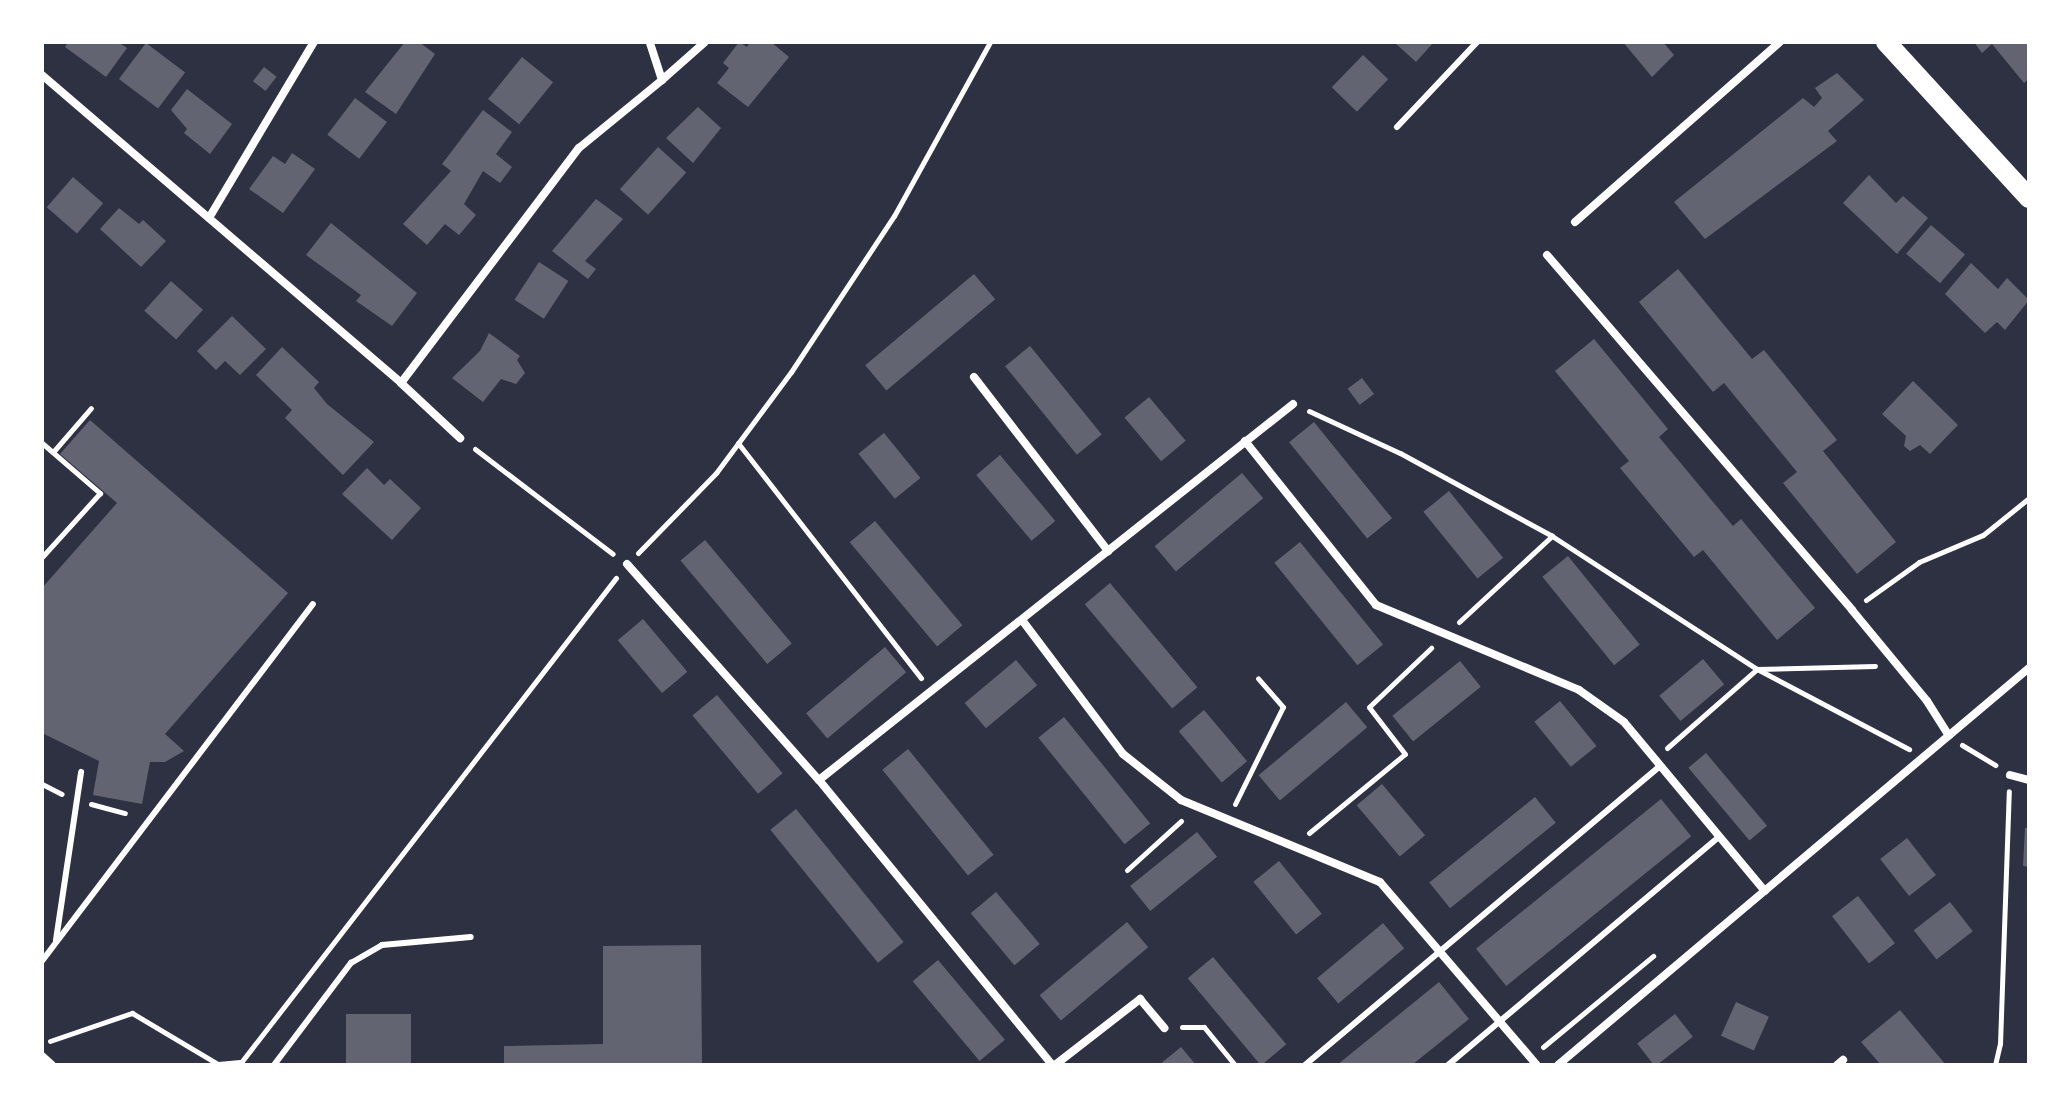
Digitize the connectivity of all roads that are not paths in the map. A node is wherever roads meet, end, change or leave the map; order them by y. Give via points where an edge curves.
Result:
1 (314, 42) edge
2 (650, 42) edge
3 (705, 42) edge
4 (1477, 42) edge
5 (1780, 42) edge
6 (1886, 42) edge
7 (42, 75) edge
8 (662, 80) junction
9 (1397, 127) dead end
10 (2029, 198) edge
11 (209, 218) junction
12 (1575, 222) dead end
13 (1547, 255) dead end
14 (974, 377) dead end
15 (401, 383) junction
16 (1293, 404) road end
17 (460, 438) road end
18 (1245, 441) junction
19 (1108, 551) junction
20 (627, 564) road end
21 (313, 604) dead end
22 (1022, 620) junction
23 (2029, 668) edge
24 (1949, 736) junction
25 (1657, 763) junction
26 (81, 772) dead end
27 (2010, 775) road end
28 (819, 780) junction
29 (2029, 780) edge
30 (1719, 837) junction
31 (1765, 891) junction
32 (471, 937) dead end
33 (56, 943) junction
34 (1441, 950) junction
35 (42, 961) edge
36 (1500, 1022) junction
37 (1164, 1028) road end
38 (42, 1056) edge
39 (52, 1065) edge
40 (274, 1065) edge
41 (1054, 1065) edge
42 (1305, 1065) edge
43 (1448, 1065) edge
44 (1537, 1065) edge
45 (1558, 1065) edge

1 - 11 street
2 - 8 street
3 - 8 street
4 - 9 lane
5 - 12 street
6 - 10 main road
7 - 11 street
8 - 15 street via 579,148
11 - 15 street
13 - 24 street via 1852,610
14 - 19 street
15 - 17 street
16 - 18 street
18 - 19 street
18 - 25 street via 1376,605 1579,690 1624,722
19 - 22 street
20 - 28 street
21 - 33 lane
22 - 28 street
22 - 34 street via 1123,754 1196,806 1380,882
23 - 24 street
24 - 31 street
25 - 30 street
25 - 34 lane
26 - 33 lane
27 - 29 street
28 - 41 street
30 - 31 street
30 - 36 lane
31 - 45 street
32 - 40 lane via 382,945 351,963
33 - 35 lane
34 - 36 street
34 - 42 lane
36 - 43 lane
36 - 44 street
37 - 41 street via 1140,999
38 - 39 street

